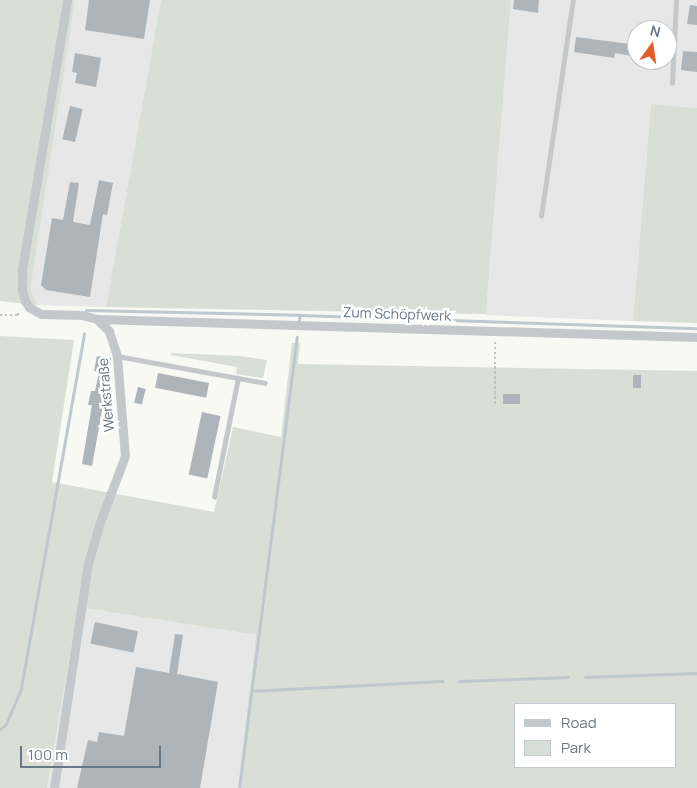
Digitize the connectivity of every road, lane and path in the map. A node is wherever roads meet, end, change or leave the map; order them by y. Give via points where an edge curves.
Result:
1 (67, 0) edge
2 (573, 0) edge
3 (676, 0) edge
4 (672, 83) dead end
5 (541, 216) dead end
6 (30, 307) junction
7 (0, 315) edge
8 (97, 319) junction
9 (495, 330) junction
10 (697, 337) edge
11 (117, 356) junction
12 (238, 378) junction
13 (265, 383) dead end
14 (495, 404) dead end
15 (214, 497) dead end
16 (54, 788) edge

1 - 6 street via 22,270 22,290
2 - 5 lane
3 - 4 lane
6 - 7 path via 18,315
6 - 8 street via 41,314 82,315
8 - 9 street, Zum Schöpfwerk
8 - 11 street, Werkstraße via 109,331
9 - 10 street, Zum Schöpfwerk
9 - 14 path
11 - 12 lane
11 - 16 street, Werkstraße via 125,456 88,564
12 - 13 lane
12 - 15 lane

